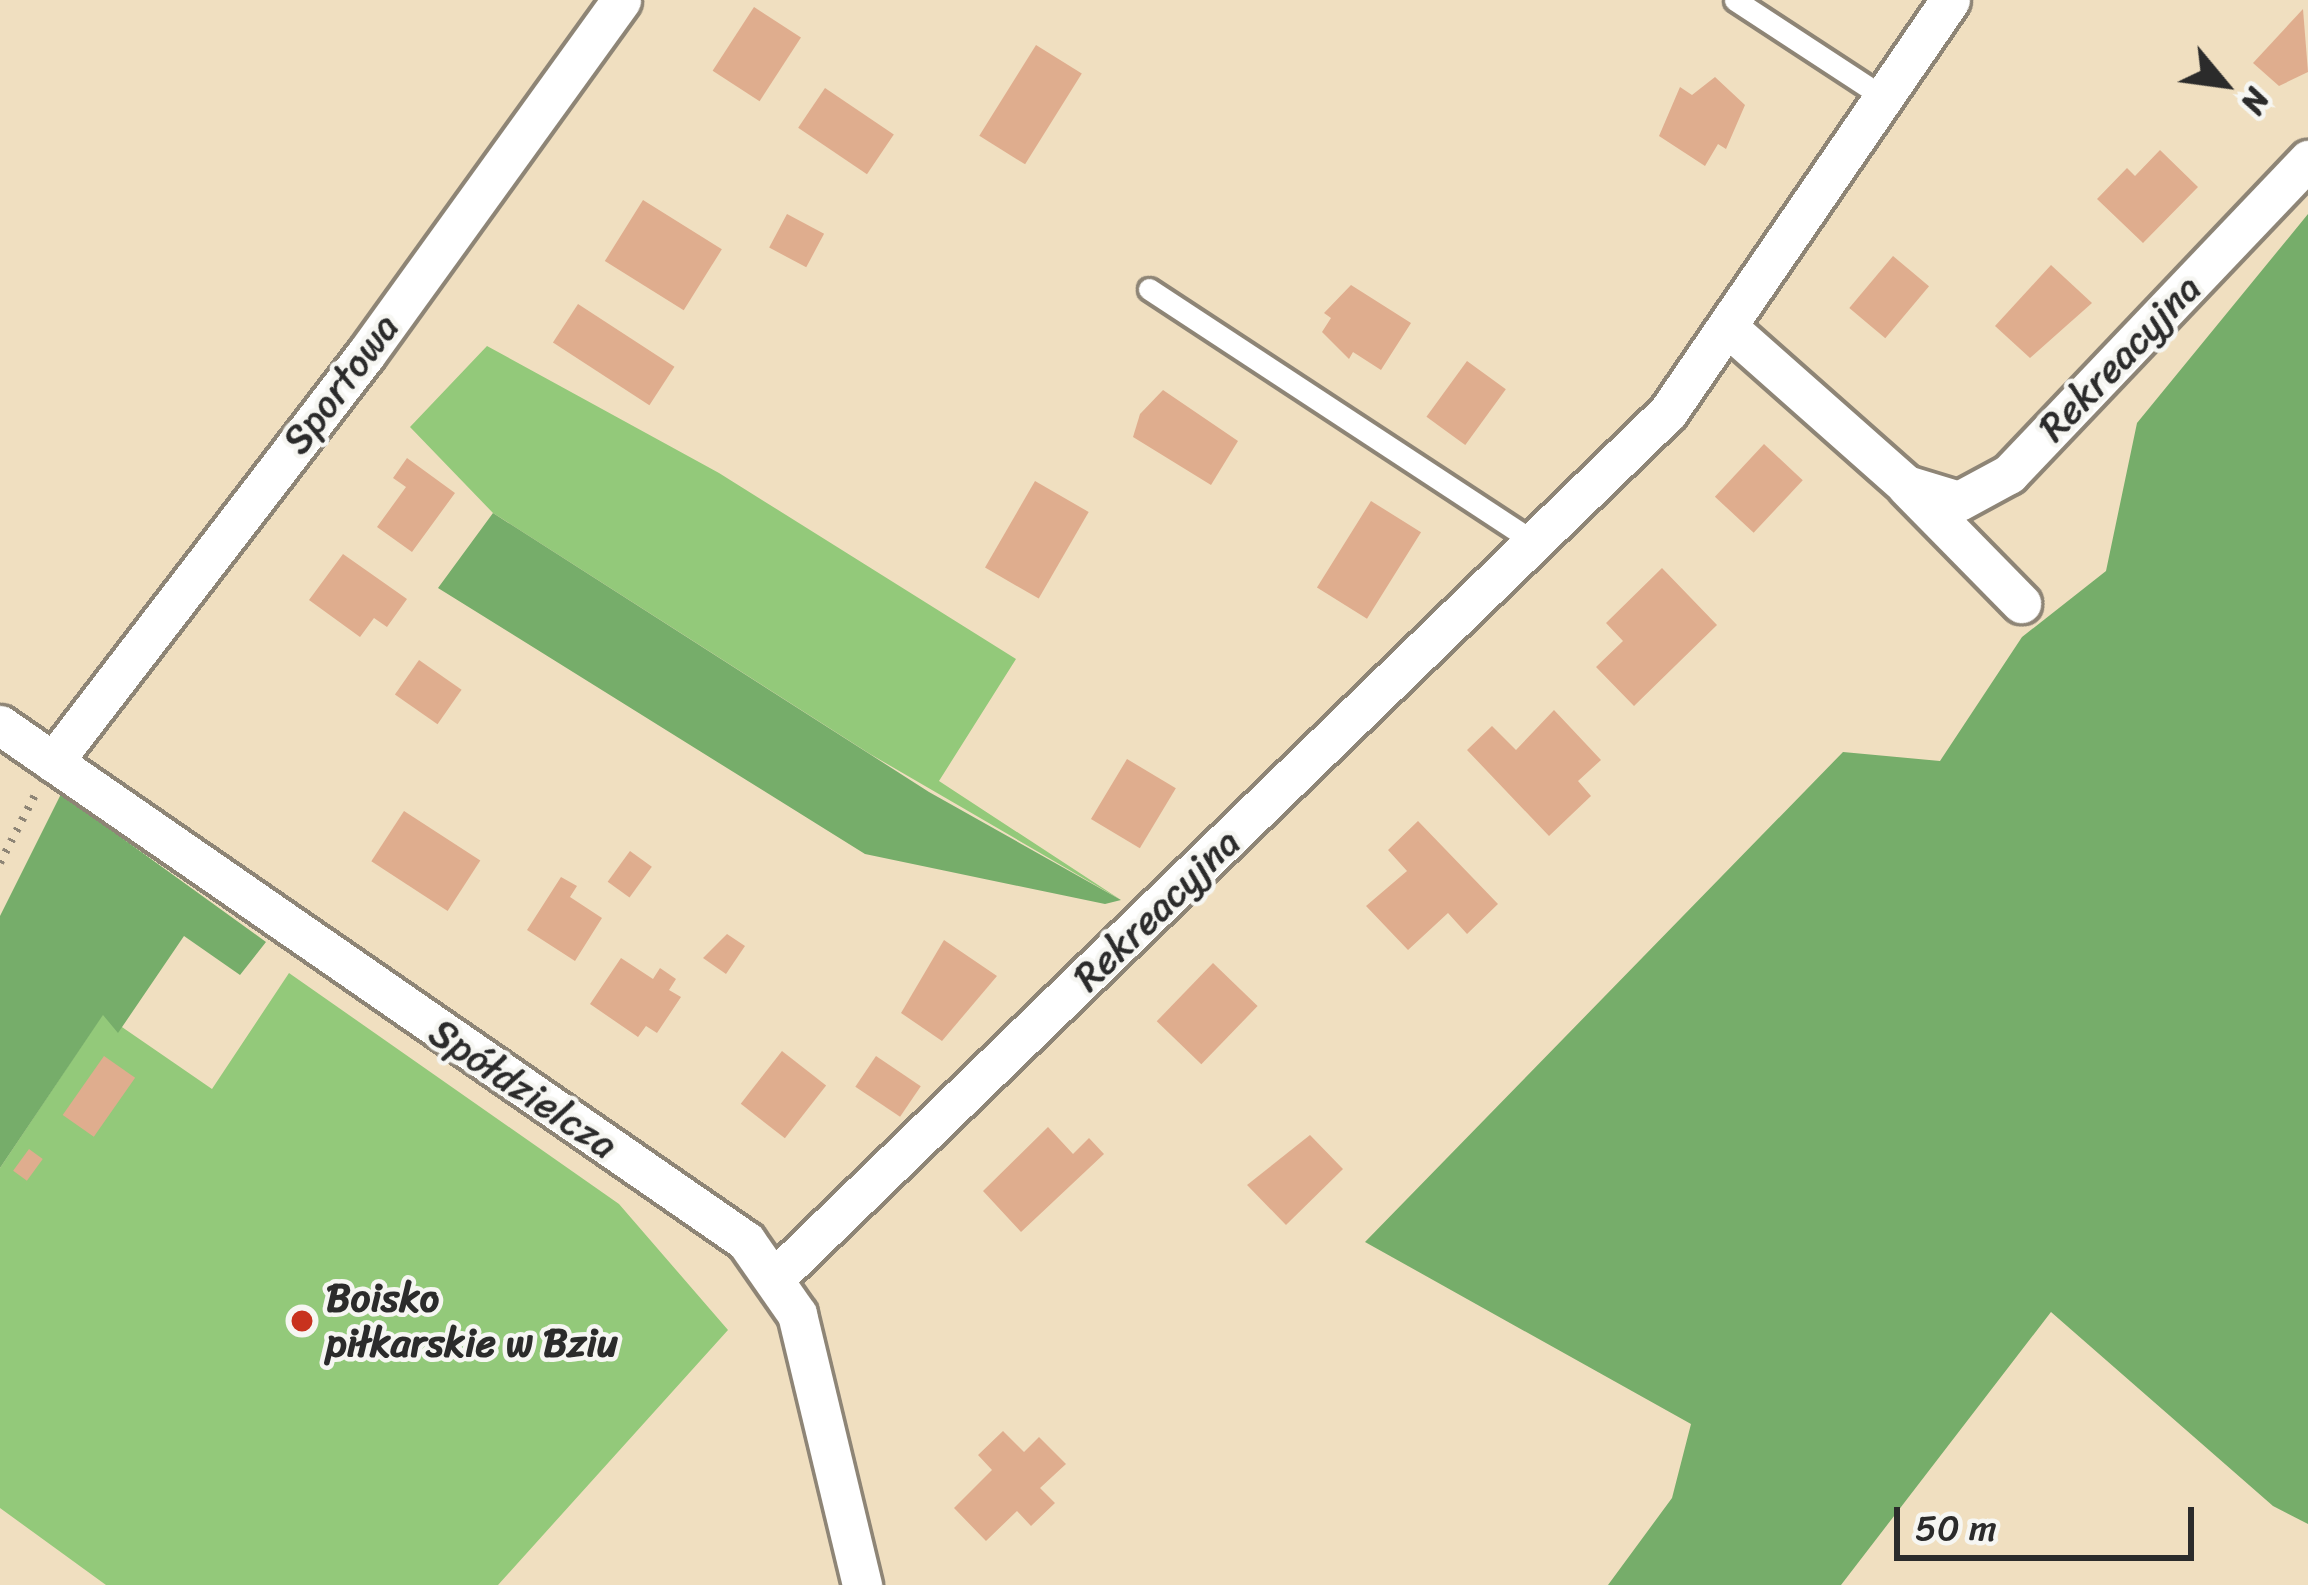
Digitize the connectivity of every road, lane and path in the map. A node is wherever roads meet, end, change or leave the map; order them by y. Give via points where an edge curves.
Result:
1 (621, 0) edge
2 (1735, 0) edge
3 (1950, 0) edge
4 (1885, 98) junction
5 (2308, 160) edge
6 (1149, 289) dead end
7 (1731, 331) junction
8 (1906, 485) junction
9 (1538, 544) junction
10 (2021, 603) dead end
11 (0, 725) edge
12 (52, 762) junction
13 (0, 863) edge
14 (777, 1276) junction
15 (862, 1585) edge

1 - 12 street, Sportowa via 366,354
2 - 4 lane
3 - 4 street, Rekreacyjna
4 - 7 street, Rekreacyjna
5 - 8 street, Rekreacyjna via 2009,474 1959,501
6 - 9 lane
7 - 8 street, Rekreacyjna
7 - 9 street, Rekreacyjna via 1668,412
8 - 10 street, Rekreacyjna
9 - 14 street, Rekreacyjna
11 - 12 street, Spółdzielcza
12 - 13 path
12 - 14 street, Spółdzielcza via 746,1241
14 - 15 street, Spółdzielcza via 823,1402

